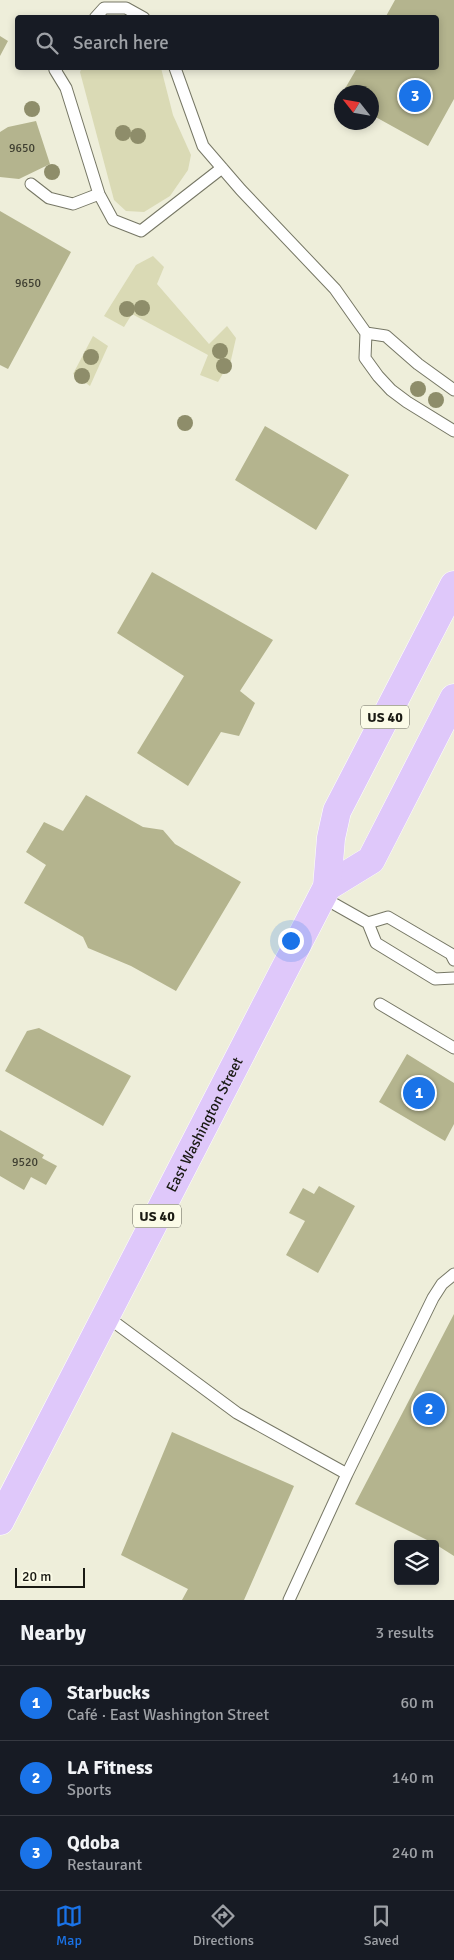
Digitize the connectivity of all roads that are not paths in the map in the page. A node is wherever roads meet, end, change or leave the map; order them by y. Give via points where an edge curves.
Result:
1 (98, 15) edge
2 (139, 15) edge
3 (55, 70) edge
4 (175, 70) edge
5 (222, 168) junction
6 (32, 184) dead end
7 (99, 194) junction
8 (366, 332) junction
9 (454, 390) edge
10 (454, 431) edge
11 (454, 585) edge
12 (454, 698) edge
13 (324, 892) junction
14 (368, 923) junction
15 (454, 960) edge
16 (454, 978) edge
17 (380, 1004) dead end
18 (454, 1048) edge
19 (454, 1274) edge
20 (106, 1316) junction
21 (347, 1474) junction
22 (0, 1521) edge
23 (289, 1600) edge

1 - 2 lane via 104,8 126,8
3 - 7 lane via 66,88
4 - 5 lane via 203,146
5 - 7 lane via 141,231 113,220
5 - 8 lane via 335,289
6 - 7 lane via 49,198 73,204
8 - 9 lane via 386,336
8 - 10 lane via 365,358 378,376 407,402
11 - 13 main road, East Washington Street / US 40 via 337,811
12 - 13 main road via 371,860
13 - 14 lane
13 - 20 main road, East Washington Street / US 40
14 - 15 lane via 388,916 451,954
14 - 16 lane via 376,943 435,979
17 - 18 lane
19 - 21 lane via 442,1284 434,1298
20 - 21 lane via 237,1413
20 - 22 main road, East Washington Street / US 40
21 - 23 lane

